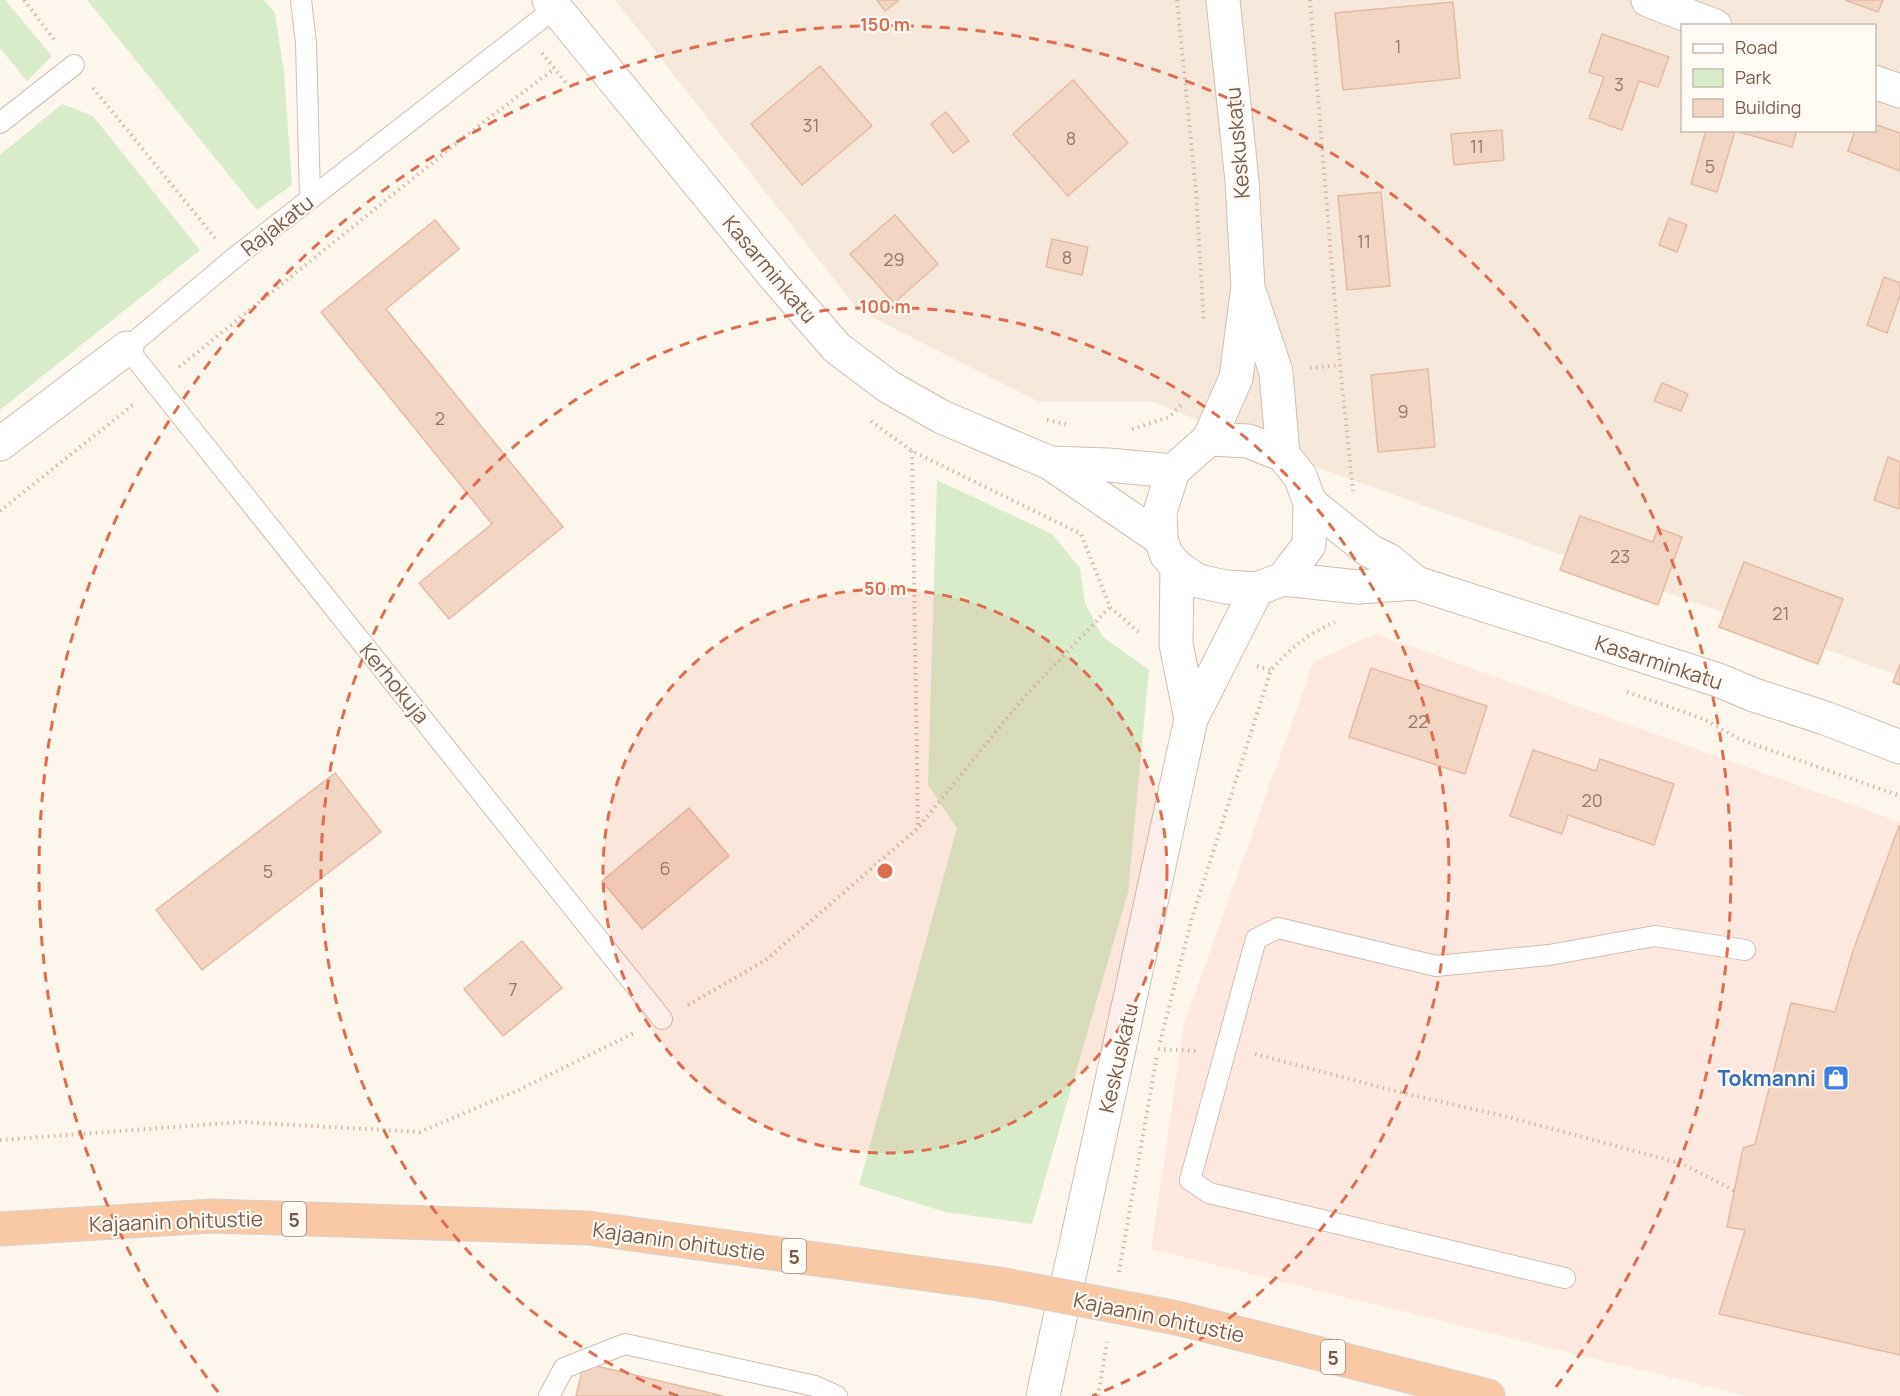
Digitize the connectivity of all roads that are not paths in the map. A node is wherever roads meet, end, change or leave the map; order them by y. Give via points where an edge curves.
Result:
1 (301, 0) edge
2 (1223, 0) edge
3 (1648, 0) edge
4 (552, 4) edge
5 (1710, 24) edge
6 (74, 65) road end
7 (1876, 82) edge
8 (1900, 91) edge
9 (0, 123) edge
10 (310, 198) junction
11 (1248, 287) junction
12 (127, 348) junction
13 (1209, 439) junction
14 (0, 444) edge
15 (1283, 455) junction
16 (1050, 463) junction
17 (1173, 471) junction
18 (1310, 503) junction
19 (1161, 540) junction
20 (1177, 567) junction
21 (1416, 583) junction
22 (1270, 584) junction
23 (1191, 719) junction
24 (1900, 747) edge
25 (1745, 950) dead end
26 (662, 1019) dead end
27 (0, 1229) edge
28 (1565, 1278) dead end
29 (549, 1396) edge
30 (837, 1396) edge
31 (1043, 1396) edge
32 (1488, 1396) edge

1 - 10 lane via 306,42
2 - 11 street, Keskuskatu via 1242,181
3 - 5 street
4 - 10 lane, Rajakatu
4 - 16 street, Kasarminkatu via 837,348 889,387 942,417
6 - 9 lane
7 - 8 street
10 - 12 lane, Rajakatu
11 - 13 street, Keskuskatu via 1236,378
11 - 15 street, Keskuskatu via 1276,372
12 - 14 street, Rajakatu
12 - 26 lane, Kerhokuja
13 - 15 street via 1248,441
13 - 17 street
15 - 18 street via 1300,476
16 - 17 street
16 - 19 street
17 - 19 street via 1160,512
18 - 21 street, Kasarminkatu
18 - 22 street via 1309,545
19 - 20 street
20 - 22 street via 1198,581 1226,587
20 - 23 street, Keskuskatu via 1176,644
21 - 22 street, Kasarminkatu via 1358,587
21 - 24 street, Kasarminkatu via 1718,680
22 - 23 street, Keskuskatu
23 - 31 street, Keskuskatu
25 - 28 lane via 1655,936 1549,955 1436,966 1278,928 1256,939 1190,1180 1209,1193
27 - 32 highway, Kajaanin ohitustie / 5, bridge via 212,1216 588,1228 999,1284 1178,1318
29 - 30 lane via 564,1368 625,1344 815,1386

